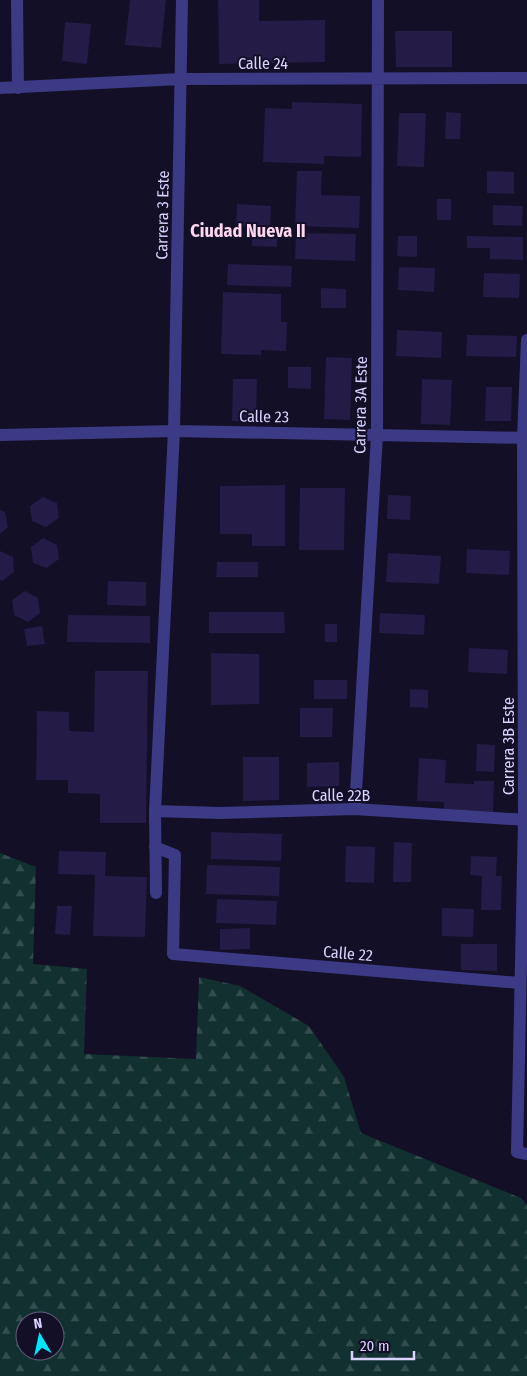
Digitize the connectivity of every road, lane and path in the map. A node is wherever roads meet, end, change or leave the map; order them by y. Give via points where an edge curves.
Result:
1 (17, 0) edge
2 (182, 0) edge
3 (378, 0) edge
4 (180, 78) junction
5 (527, 78) edge
6 (377, 79) junction
7 (0, 88) edge
8 (18, 88) junction
9 (527, 340) edge
10 (174, 431) junction
11 (0, 435) edge
12 (377, 435) junction
13 (525, 438) edge
14 (355, 809) junction
15 (155, 810) junction
16 (526, 820) edge
17 (155, 847) junction
18 (156, 894) dead end
19 (520, 983) junction
20 (522, 1153) edge

1 - 8 street
2 - 4 street, Carrera 3 Este
3 - 6 street, Carrera 3A Este
4 - 6 street, Calle 24
4 - 8 street, Calle 24
4 - 10 street, Carrera 3 Este
5 - 6 street, Calle 24
6 - 12 street, Carrera 3A Este
7 - 8 street, Calle 24
9 - 13 street, Carrera 3B Este
10 - 11 street, Calle 23
10 - 12 street, Calle 23
10 - 15 street, Carrera 3 Este
12 - 13 street, Calle 23
12 - 14 street, Carrera 3A Este
13 - 16 street, Carrera 3B Este
14 - 15 street, Calle 22B via 220,813
14 - 16 street, Calle 22B
15 - 17 street, Carrera 3 Este
16 - 19 street, Carrera 3B Este
17 - 18 street, Carrera 3 Este
17 - 19 street, Calle 22 via 175,855 173,954
19 - 20 street, Carrera 3B Este

